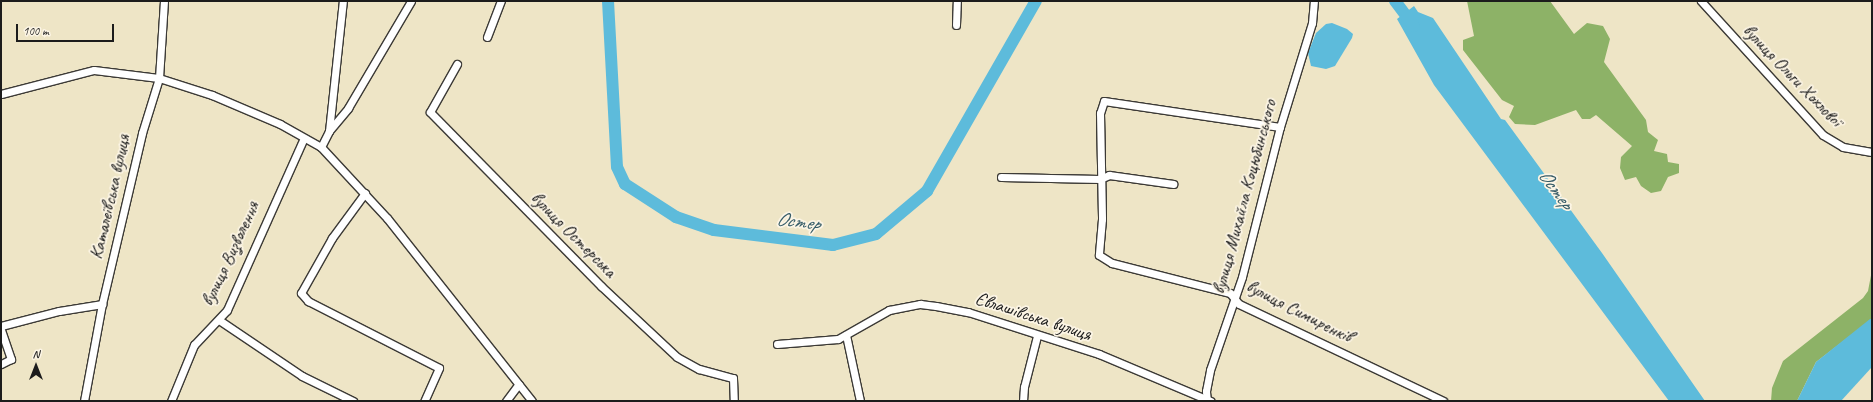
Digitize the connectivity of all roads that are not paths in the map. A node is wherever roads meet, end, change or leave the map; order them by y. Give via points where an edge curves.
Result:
1 (164, 1) edge
2 (343, 1) edge
3 (411, 1) edge
4 (501, 1) edge
5 (957, 1) edge
6 (1314, 1) edge
7 (1701, 1) edge
8 (956, 25) dead end
9 (487, 37) dead end
10 (457, 64) dead end
11 (159, 78) junction
12 (1, 94) edge
13 (1280, 127) junction
14 (329, 131) junction
15 (304, 138) junction
16 (321, 147) junction
17 (1872, 152) edge
18 (1001, 177) dead end
19 (1100, 179) junction
20 (1173, 184) dead end
21 (365, 193) junction
22 (1234, 298) junction
23 (102, 304) junction
24 (219, 320) junction
25 (1, 326) edge
26 (1, 330) edge
27 (846, 335) junction
28 (1037, 336) junction
29 (777, 344) dead end
30 (1, 364) edge
31 (519, 384) junction
32 (84, 401) edge
33 (171, 401) edge
34 (353, 401) edge
35 (424, 401) edge
36 (506, 401) edge
37 (532, 401) edge
38 (734, 401) edge
39 (860, 401) edge
40 (1023, 401) edge
41 (1208, 401) edge
42 (1443, 401) edge

1 - 11 street, Каталеївська вулиця
2 - 14 street
3 - 14 street via 348,108
4 - 9 street
5 - 8 street
6 - 13 street, вулиця Михайла Коцюбинського via 1312,23
7 - 17 street, вулиця Ольги Хохлової via 1823,135 1843,147
10 - 38 street, вулиця Остерська via 430,112 601,286 677,357 694,367 733,378
11 - 12 street via 94,70
11 - 15 street via 212,95 280,124
11 - 23 street, Каталеївська вулиця via 142,132
13 - 19 street via 1104,101 1100,113
13 - 22 street, вулиця Михайла Коцюбинського via 1250,247
14 - 16 street
15 - 16 street
15 - 24 street, вулиця Визволення via 227,310
16 - 21 street
18 - 19 street
19 - 20 street via 1109,176
19 - 22 street, вулиця Симиренків via 1102,219 1099,255 1112,263 1210,287 1230,293
21 - 31 street
21 - 35 street via 332,238 301,293 308,301 439,368
22 - 41 street, вулиця Михайла Коцюбинського via 1210,370
22 - 42 street, вулиця Симиренків via 1239,304
23 - 25 street via 59,311
23 - 32 street, Каталеївська вулиця
24 - 33 street, вулиця Визволення via 208,328 194,345
24 - 34 street via 302,376
26 - 30 street via 11,359
27 - 28 street, Євлашівська вулиця via 889,310 920,304 968,312
27 - 29 street, Євлашівська вулиця via 838,339
27 - 39 street
28 - 40 street
28 - 41 street, Євлашівська вулиця via 1099,354
31 - 36 street
31 - 37 street

